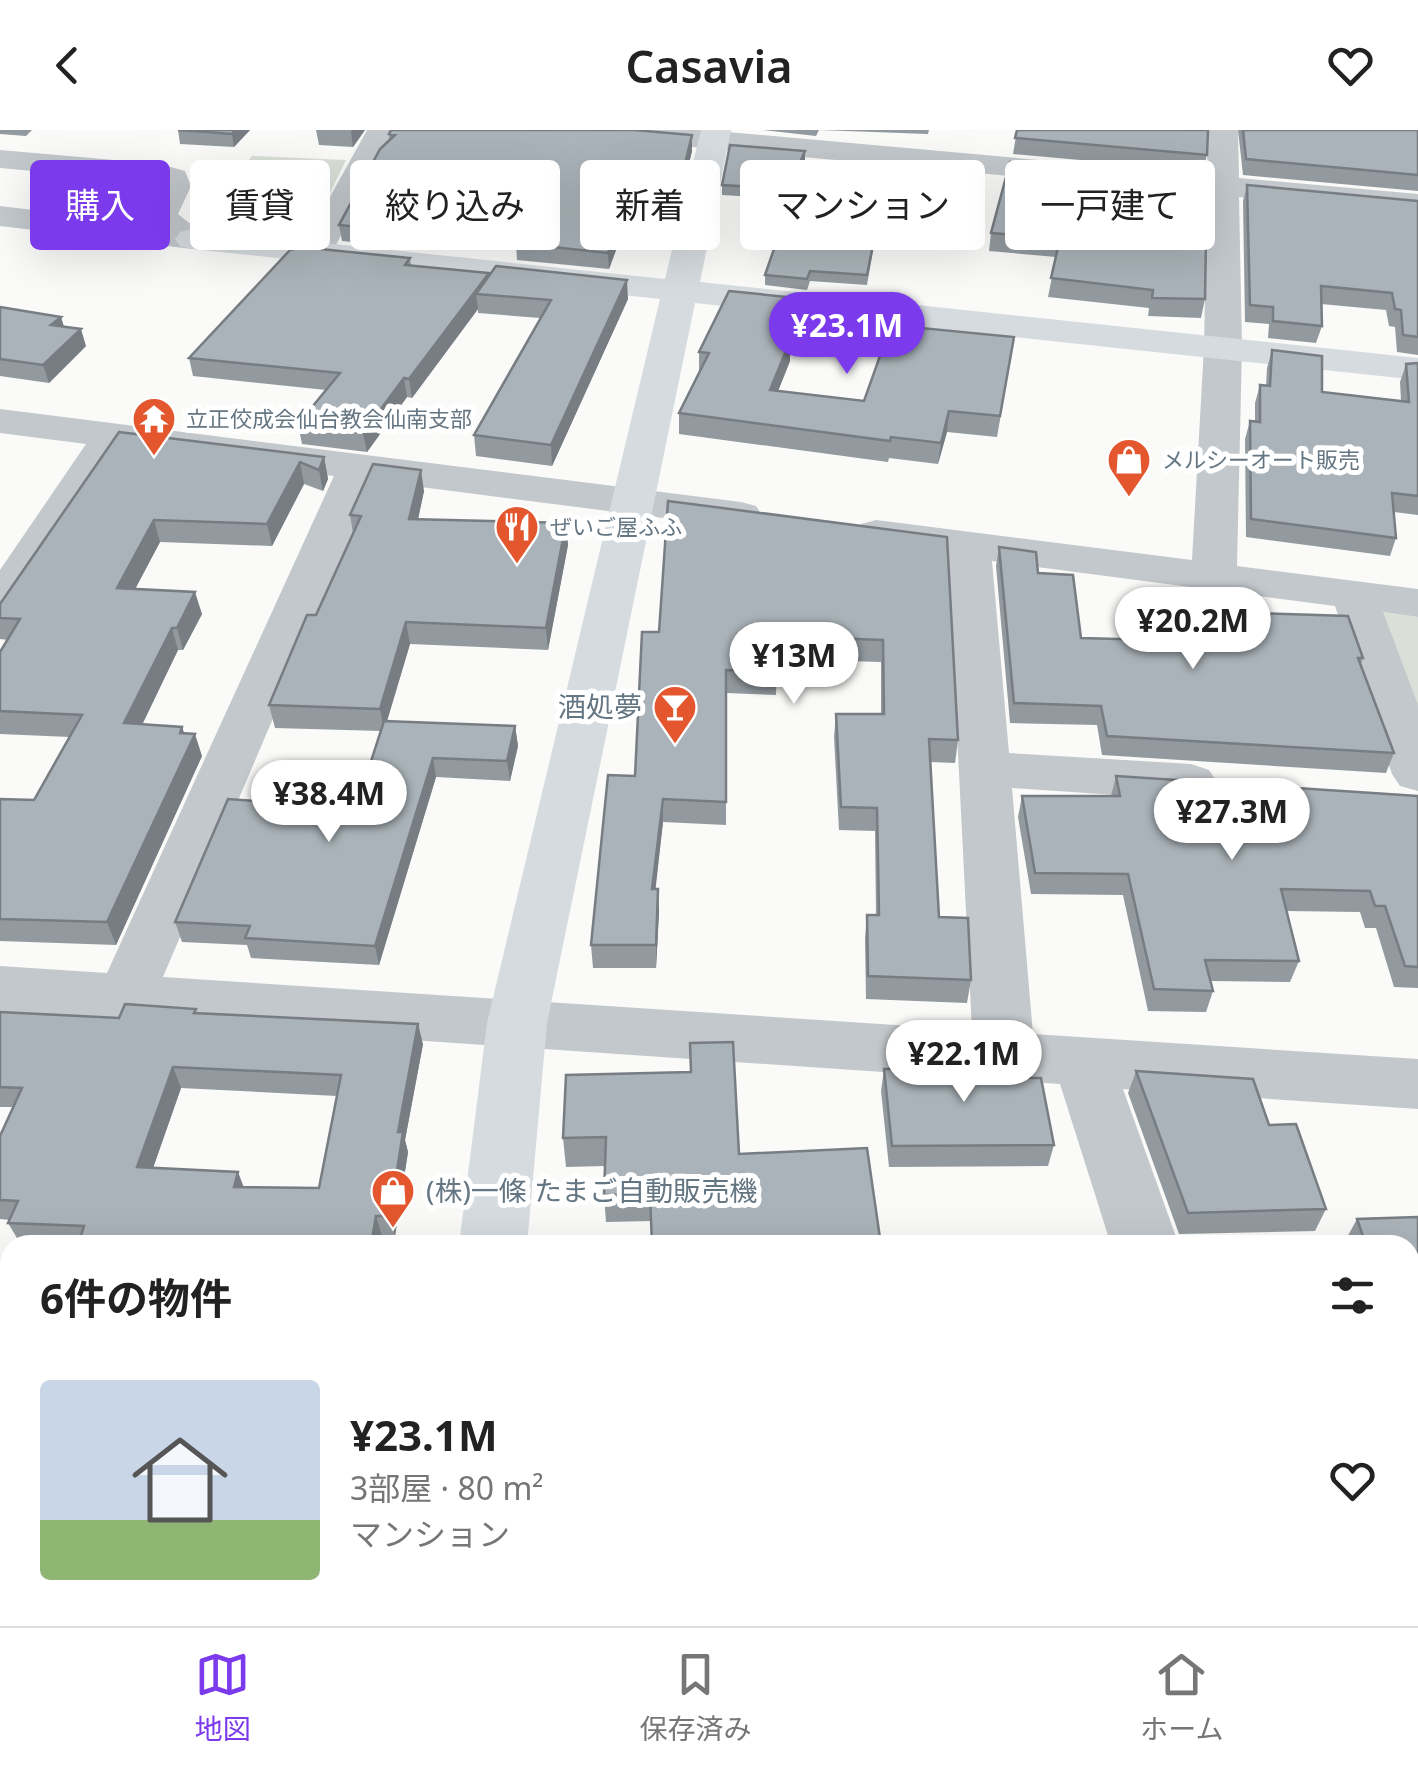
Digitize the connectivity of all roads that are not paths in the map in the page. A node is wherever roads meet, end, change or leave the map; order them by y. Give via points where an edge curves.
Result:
1 (382, 130) edge
2 (605, 130) edge
3 (1224, 130) edge
4 (715, 135) edge
5 (949, 145) edge
6 (24, 150) edge
7 (86, 160) edge
8 (1223, 186) junction
9 (1418, 204) edge
10 (0, 216) edge
11 (30, 220) edge
12 (0, 224) edge
13 (30, 226) edge
14 (307, 250) edge
15 (317, 251) junction
16 (681, 290) junction
17 (1223, 348) junction
18 (1418, 370) edge
19 (0, 421) edge
20 (112, 436) junction
21 (359, 468) junction
22 (633, 501) junction
23 (772, 519) edge
24 (831, 527) edge
25 (969, 545) junction
26 (1214, 576) junction
27 (1354, 595) junction
28 (0, 604) edge
29 (1418, 604) edge
30 (984, 769) junction
31 (1241, 785) edge
32 (1405, 788) edge
33 (0, 989) edge
34 (125, 998) junction
35 (517, 1023) junction
36 (1004, 1054) junction
37 (1084, 1062) junction
38 (1418, 1084) edge
39 (494, 1235) edge
40 (1142, 1235) edge

1 - 15 street
2 - 4 street
3 - 8 street
4 - 5 street
4 - 16 street
5 - 8 street
6 - 7 street
8 - 9 street
8 - 17 street
10 - 11 street
12 - 13 street
14 - 15 street
15 - 16 street
16 - 17 street
16 - 22 street
17 - 18 street
17 - 26 street
19 - 20 street
20 - 21 street
20 - 28 street
21 - 22 street
21 - 34 street
22 - 23 street
22 - 35 street
24 - 25 street
25 - 26 street
25 - 30 street
26 - 27 street
27 - 29 street
27 - 32 street
30 - 31 street
30 - 36 street
33 - 34 street
34 - 35 street
35 - 36 street
35 - 39 street
36 - 37 street
37 - 38 street
37 - 40 street

